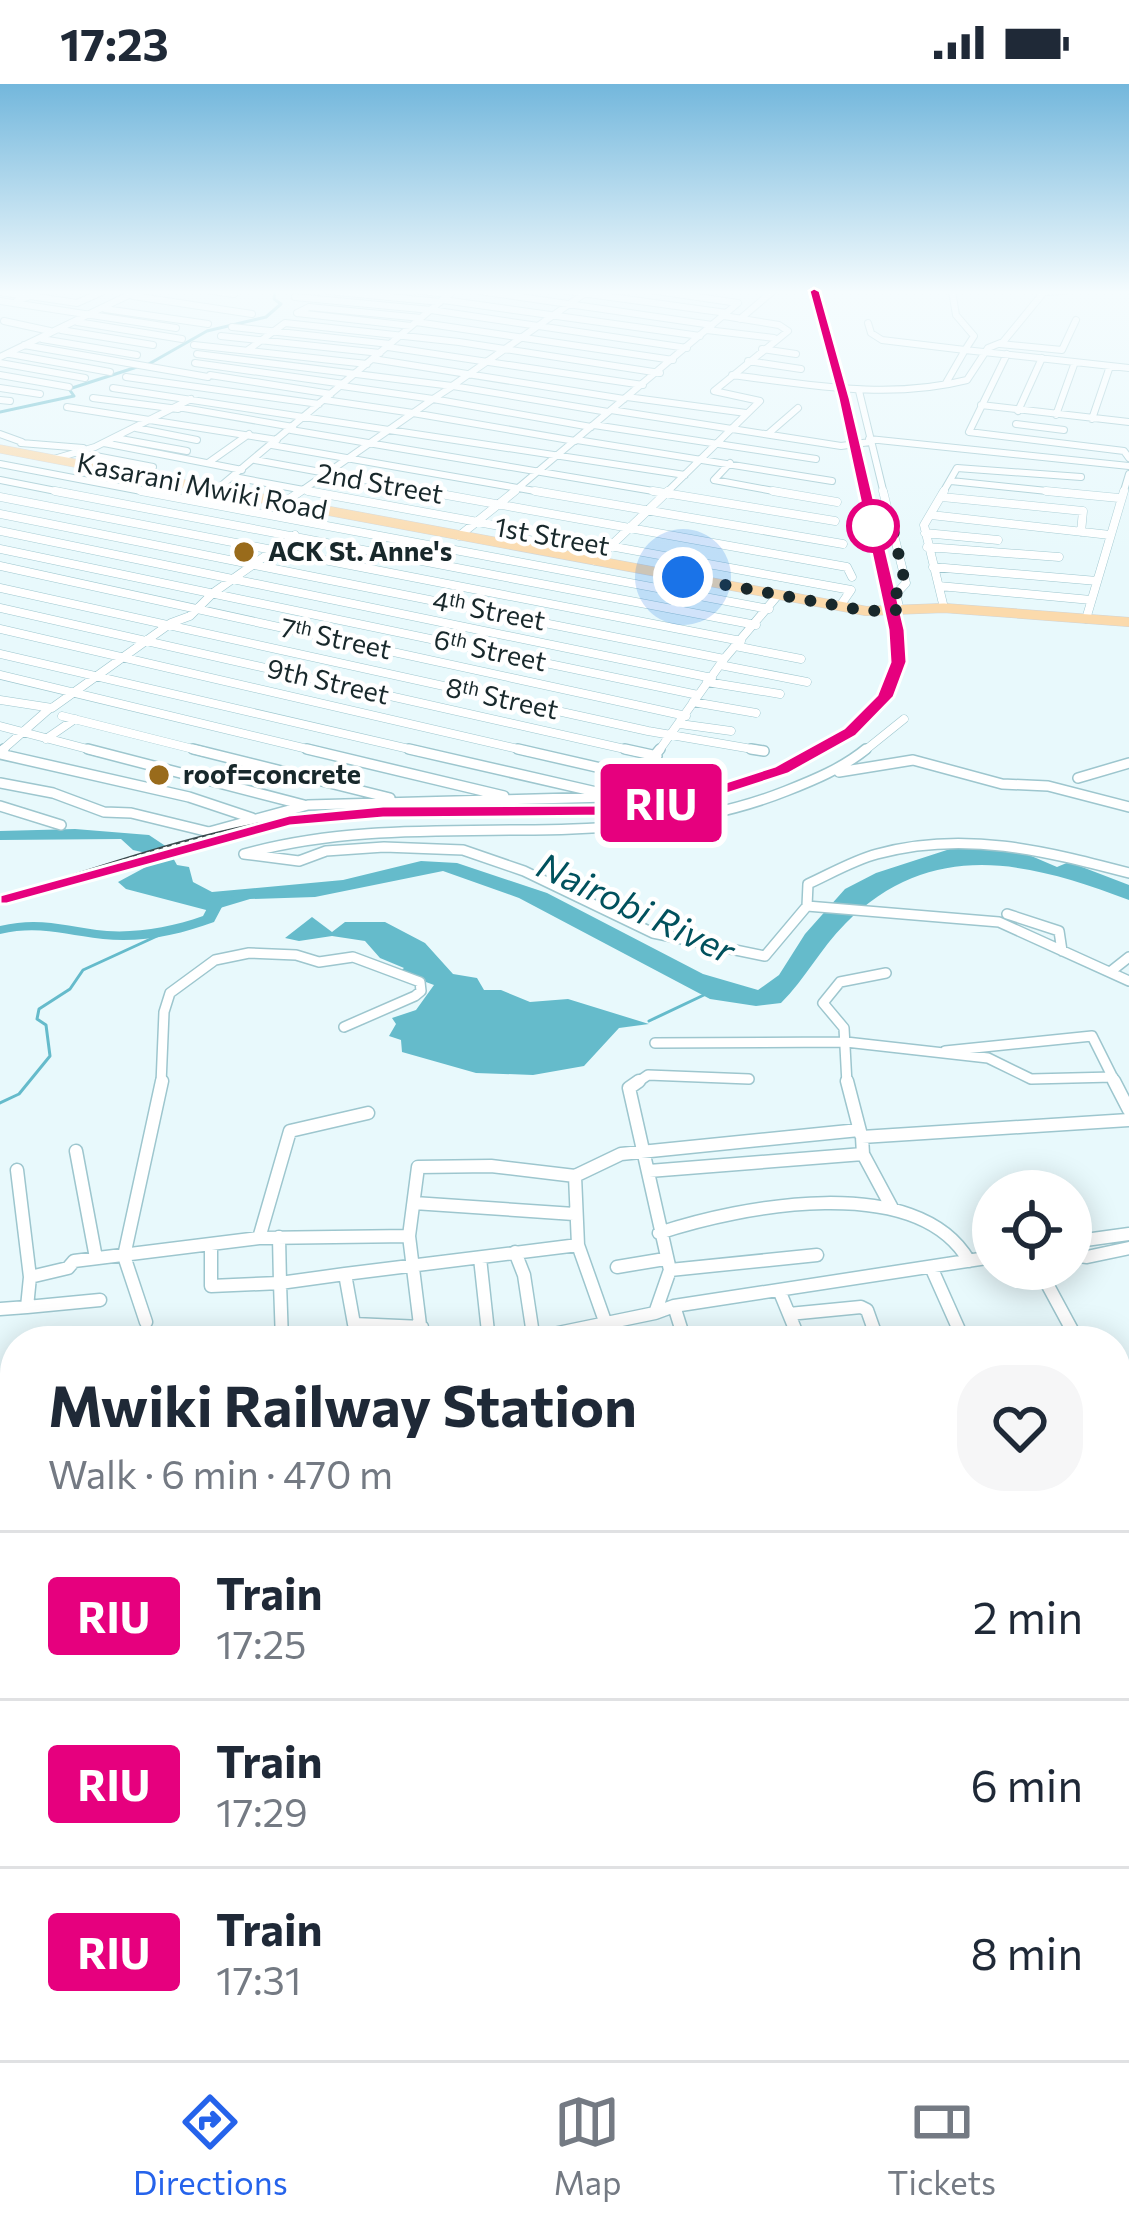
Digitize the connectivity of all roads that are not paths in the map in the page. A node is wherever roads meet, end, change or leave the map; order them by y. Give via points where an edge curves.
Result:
1 (47, 383) edge
2 (168, 383) edge
3 (199, 383) edge
4 (245, 383) edge
5 (330, 383) edge
6 (433, 383) edge
7 (456, 383) edge
8 (530, 383) edge
9 (631, 383) edge
10 (646, 383) edge
11 (723, 383) edge
12 (798, 383) edge
13 (946, 383) edge
14 (992, 383) edge
15 (1031, 383) edge
16 (1067, 383) edge
17 (1104, 383) edge
18 (343, 385) junction
19 (643, 385) junction
20 (452, 386) junction
21 (69, 387) dead end
22 (194, 387) junction
23 (208, 387) junction
24 (0, 388) edge
25 (113, 388) dead end
26 (860, 391) junction
27 (40, 394) dead end
28 (93, 398) dead end
29 (626, 398) junction
30 (190, 399) junction
31 (325, 399) junction
32 (434, 399) junction
33 (981, 405) junction
34 (67, 407) dead end
35 (178, 408) junction
36 (798, 408) dead end
37 (610, 411) junction
38 (1018, 411) junction
39 (413, 413) junction
40 (746, 413) junction
41 (308, 415) junction
42 (1056, 415) junction
43 (1071, 417) junction
44 (160, 418) junction
45 (1091, 419) junction
46 (1108, 422) junction
47 (1129, 422) edge
48 (1016, 424) dead end
49 (592, 426) junction
50 (133, 427) junction
51 (292, 428) junction
52 (391, 428) junction
53 (729, 430) junction
54 (1064, 430) junction
55 (972, 433) junction
56 (0, 434) edge
57 (249, 434) junction
58 (768, 434) junction
59 (112, 437) junction
60 (197, 440) dead end
61 (686, 440) junction
62 (576, 441) junction
63 (870, 441) junction
64 (21, 443) junction
65 (102, 443) junction
66 (275, 443) junction
67 (370, 443) junction
68 (717, 444) junction
69 (1057, 444) junction
70 (964, 446) junction
71 (1096, 448) junction
72 (86, 449) junction
73 (3, 450) edge
74 (187, 451) dead end
75 (76, 452) junction
76 (670, 454) junction
77 (556, 455) junction
78 (348, 458) junction
79 (54, 459) junction
80 (701, 459) junction
81 (816, 459) dead end
82 (255, 460) junction
83 (208, 463) junction
84 (730, 463) junction
85 (0, 464) edge
86 (1129, 466) edge
87 (153, 467) dead end
88 (539, 472) junction
89 (238, 474) junction
90 (325, 474) junction
91 (685, 476) junction
92 (1081, 477) dead end
93 (0, 480) edge
94 (832, 481) dead end
95 (951, 481) junction
96 (519, 487) junction
97 (216, 490) junction
98 (302, 490) junction
99 (668, 492) junction
100 (0, 496) edge
101 (942, 496) junction
102 (1119, 498) junction
103 (838, 502) dead end
104 (284, 503) junction
105 (499, 505) junction
106 (648, 509) junction
107 (325, 510) junction
108 (0, 514) edge
109 (932, 515) junction
110 (836, 521) dead end
111 (310, 523) junction
112 (48, 524) junction
113 (473, 524) junction
114 (630, 528) junction
115 (0, 531) edge
116 (1081, 532) junction
117 (925, 533) junction
118 (16, 534) junction
119 (1110, 535) junction
120 (28, 536) junction
121 (294, 536) junction
122 (458, 536) junction
123 (998, 540) dead end
124 (129, 541) junction
125 (843, 544) dead end
126 (612, 547) junction
127 (927, 547) junction
128 (1, 548) edge
129 (274, 550) junction
130 (112, 552) junction
131 (457, 552) junction
132 (27, 554) junction
133 (1059, 557) dead end
134 (595, 561) junction
135 (1071, 562) dead end
136 (253, 563) junction
137 (2, 566) edge
138 (440, 566) junction
139 (933, 567) junction
140 (234, 577) junction
141 (852, 578) dead end
142 (1070, 578) junction
143 (1097, 581) junction
144 (939, 586) junction
145 (0, 588) edge
146 (213, 592) junction
147 (778, 595) junction
148 (1091, 600) junction
149 (840, 606) junction
150 (0, 608) edge
151 (944, 608) junction
152 (197, 609) junction
153 (769, 609) junction
154 (900, 610) junction
155 (1086, 619) junction
156 (1129, 622) edge
157 (171, 623) junction
158 (756, 625) junction
159 (472, 628) junction
160 (0, 629) edge
161 (147, 639) junction
162 (57, 642) junction
163 (454, 644) junction
164 (738, 644) junction
165 (0, 654) edge
166 (212, 655) junction
167 (124, 656) junction
168 (801, 659) dead end
169 (28, 660) junction
170 (436, 662) junction
171 (722, 662) junction
172 (190, 672) junction
173 (0, 675) edge
174 (100, 676) junction
175 (709, 680) junction
176 (807, 682) dead end
177 (357, 689) junction
178 (74, 693) junction
179 (276, 694) junction
180 (779, 694) dead end
181 (695, 698) junction
182 (0, 700) edge
183 (338, 707) junction
184 (50, 709) junction
185 (254, 712) junction
186 (756, 713) dead end
187 (62, 716) dead end
188 (75, 719) junction
189 (904, 719) dead end
190 (683, 720) junction
191 (402, 724) junction
192 (0, 726) edge
193 (731, 731) dead end
194 (25, 733) junction
195 (672, 735) junction
196 (46, 739) junction
197 (369, 739) junction
198 (188, 748) junction
199 (764, 751) dead end
200 (0, 753) edge
201 (657, 756) junction
202 (1129, 763) edge
203 (168, 767) junction
204 (640, 777) junction
205 (1078, 778) dead end
206 (807, 781) junction
207 (0, 783) edge
208 (608, 797) junction
209 (517, 799) junction
210 (399, 800) junction
211 (0, 806) edge
212 (308, 806) junction
213 (1129, 807) edge
214 (253, 819) junction
215 (61, 825) dead end
216 (1129, 873) edge
217 (813, 907) junction
218 (954, 909) dead end
219 (1003, 918) junction
220 (1062, 951) junction
221 (1129, 957) edge
222 (1110, 972) junction
223 (886, 974) dead end
224 (1129, 981) edge
225 (344, 1027) dead end
226 (846, 1042) junction
227 (655, 1043) dead end
228 (938, 1053) junction
229 (1113, 1077) junction
230 (749, 1078) dead end
231 (1129, 1110) edge
232 (368, 1113) dead end
233 (1129, 1120) edge
234 (860, 1134) junction
235 (76, 1151) dead end
236 (642, 1151) junction
237 (863, 1154) junction
238 (17, 1170) dead end
239 (649, 1171) junction
240 (575, 1176) junction
241 (414, 1203) junction
242 (892, 1208) junction
243 (574, 1214) junction
244 (659, 1233) junction
245 (1129, 1234) edge
246 (409, 1236) junction
247 (279, 1237) junction
248 (259, 1238) junction
249 (1092, 1239) edge
250 (211, 1244) junction
251 (578, 1245) junction
252 (1129, 1247) edge
253 (515, 1252) junction
254 (817, 1255) dead end
255 (124, 1256) junction
256 (1092, 1256) edge
257 (96, 1258) junction
258 (480, 1258) junction
259 (972, 1260) edge
260 (969, 1261) junction
261 (668, 1264) junction
262 (410, 1266) junction
263 (617, 1267) dead end
264 (931, 1267) junction
265 (345, 1274) junction
266 (30, 1277) junction
267 (280, 1283) junction
268 (779, 1289) junction
269 (1051, 1290) edge
270 (100, 1300) dead end
271 (27, 1306) junction
272 (674, 1306) junction
273 (0, 1309) edge
274 (655, 1313) junction
275 (789, 1314) junction
276 (146, 1322) dead end
277 (607, 1324) junction
278 (281, 1326) edge
279 (368, 1326) edge
280 (421, 1326) edge
281 (487, 1326) edge
282 (532, 1326) edge
283 (598, 1326) edge
284 (680, 1326) edge
285 (794, 1326) edge
286 (873, 1326) edge
287 (957, 1326) edge
288 (1070, 1326) edge

1 - 21 street
2 - 22 street
3 - 22 street
4 - 31 street
5 - 18 street
6 - 20 street
7 - 20 street
8 - 29 street
9 - 19 street
10 - 19 street
11 - 40 street via 714,392 760,401
12 - 26 street
13 - 26 street
14 - 33 street
15 - 38 street
16 - 42 street
17 - 45 street
18 - 31 street
18 - 32 street
19 - 29 street
20 - 32 street
20 - 37 street
22 - 23 street
23 - 30 street
23 - 31 street
24 - 27 street
25 - 30 street
26 - 63 street
28 - 35 street
29 - 37 street
29 - 40 street
30 - 35 street
30 - 41 street
31 - 39 street
31 - 41 street
32 - 39 street
32 - 49 street
33 - 38 street
33 - 55 street
34 - 44 street
35 - 44 street
35 - 51 street
36 - 58 street
37 - 49 street
37 - 53 street
38 - 42 street
39 - 52 street
39 - 62 street
40 - 53 street
41 - 51 street
41 - 52 street
42 - 43 street
43 - 45 street
43 - 54 street
44 - 50 street
44 - 57 street
45 - 46 street
46 - 47 street
46 - 71 street
48 - 54 street
49 - 61 street
49 - 62 street
50 - 59 street
50 - 60 street
51 - 66 street
51 - 67 street
52 - 67 street
52 - 77 street
53 - 58 street
53 - 68 street
54 - 69 street
55 - 69 street
55 - 70 street
56 - 64 street
57 - 66 street
57 - 83 street
58 - 63 street via 841,446
59 - 65 street
59 - 74 street
61 - 68 street
61 - 76 street
62 - 76 street
62 - 77 street
63 - 70 street
63 - 154 street via 905,583 896,594
64 - 72 street
64 - 73 street
65 - 72 street
65 - 83 street, 1st Street
66 - 78 street
66 - 82 street
67 - 78 street
67 - 88 street
68 - 80 street
68 - 81 street
69 - 71 street
70 - 86 street
71 - 86 street via 1126,452
72 - 75 street
73 - 79 main road, Kasarani Mwiki Road
75 - 79 street
75 - 87 street
76 - 80 street
77 - 88 street
77 - 91 street
78 - 90 street
78 - 96 street
79 - 97 main road, Kasarani Mwiki Road
80 - 84 street
80 - 91 street
82 - 89 street
82 - 90 street, 2nd Street
83 - 89 street, 1st Street
84 - 94 street
84 - 103 street via 714,480
85 - 111 street
86 - 102 street
88 - 96 street
88 - 99 street
89 - 97 street
89 - 98 street, 1st Street
90 - 98 street
90 - 105 street, 2nd Street
91 - 99 street
92 - 95 street via 962,466
93 - 121 street
95 - 101 street
95 - 102 street
96 - 105 street
96 - 106 street
97 - 104 main road, Kasarani Mwiki Road
98 - 104 street
98 - 113 street, 1st Street
99 - 106 street
99 - 110 street
100 - 129 street
101 - 109 street
101 - 116 street via 1083,511
102 - 119 street
104 - 107 main road, Kasarani Mwiki Road
105 - 113 street
105 - 114 street, 2nd Street
106 - 114 street
106 - 125 street
107 - 111 street
107 - 122 main road, Kasarani Mwiki Road
108 - 112 street, 4ᵗʰ Street
109 - 116 street
109 - 117 street
111 - 121 street
111 - 131 street
112 - 120 street
112 - 124 street, 4ᵗʰ Street
113 - 122 street
113 - 126 street, 1st Street
114 - 126 street
114 - 141 street, 2nd Street via 847,567
115 - 118 street
116 - 119 street
117 - 123 street
117 - 127 street
118 - 120 street
118 - 128 street
119 - 143 street
120 - 130 street
121 - 129 street
121 - 138 street
122 - 134 main road, Kasarani Mwiki Road
124 - 130 street
124 - 136 street, 4ᵗʰ Street
126 - 134 street
126 - 149 street, 1st Street via 851,590
127 - 133 street
127 - 139 street
128 - 132 street, 6ᵗʰ Street
129 - 136 street
129 - 164 street
130 - 140 street
131 - 138 street
131 - 153 street
132 - 137 street
132 - 146 street, 6ᵗʰ Street
134 - 147 main road, Kasarani Mwiki Road
135 - 142 street
136 - 140 street
136 - 171 street, 4ᵗʰ Street
137 - 152 street, 7ᵗʰ Street
138 - 158 street
139 - 142 street
139 - 144 street
140 - 146 street
140 - 159 street
142 - 143 street
143 - 148 street
144 - 148 street
144 - 151 street
145 - 157 street, 8ᵗʰ Street
146 - 152 street
146 - 163 street, 6ᵗʰ Street
147 - 149 main road, Kasarani Mwiki Road
147 - 153 street
148 - 155 street
149 - 154 main road, Kasarani Mwiki Road
150 - 161 street, 9th Street
151 - 154 main road, Kasarani Mwiki Road
151 - 155 main road, Kasarani Mwiki Road
152 - 157 street
152 - 170 street, 7ᵗʰ Street
153 - 158 street
155 - 156 main road, Kasarani Mwiki Road
157 - 161 street
157 - 195 street, 8ᵗʰ Street
158 - 164 street
159 - 163 street
159 - 175 street
160 - 162 street
161 - 166 street, 9th Street
161 - 167 street
162 - 167 street
162 - 169 street
163 - 170 street
163 - 181 street, 6ᵗʰ Street
164 - 168 street
164 - 171 street
165 - 169 street
166 - 172 street
166 - 177 street, 9th Street
167 - 172 street
167 - 174 street
169 - 174 street
170 - 190 street, 7ᵗʰ Street
171 - 175 street
171 - 176 street, 4ᵗʰ Street
172 - 179 street
173 - 178 street
174 - 178 street
174 - 185 street
175 - 180 street
175 - 181 street
177 - 183 street
177 - 201 street, 9th Street
178 - 184 street
178 - 209 street
179 - 183 street
179 - 185 street
181 - 186 street, 6ᵗʰ Street
181 - 190 street
182 - 184 street
183 - 191 street
184 - 194 street
185 - 197 street
187 - 188 street
188 - 196 street
188 - 198 street
189 - 206 street via 858,757
190 - 193 street, 7ᵗʰ Street
190 - 195 street
191 - 197 street
191 - 204 street
192 - 194 street
194 - 196 street
194 - 200 street
195 - 199 street, 8ᵗʰ Street
195 - 201 street
196 - 203 street
197 - 208 street
198 - 203 street
198 - 210 street
200 - 214 street
201 - 204 street
202 - 205 street
203 - 212 street
204 - 208 street
206 - 213 street via 913,760
206 - 217 street via 758,803 635,829 392,831 244,854 298,861 384,847 463,850 653,932 765,956
207 - 214 street via 209,832
208 - 209 street
209 - 210 street
210 - 212 street
211 - 215 street
212 - 214 street
216 - 217 street via 1025,846 948,841 875,854 808,884
217 - 219 street
218 - 219 street
219 - 220 street
219 - 220 street via 1050,925
220 - 222 street
221 - 222 street
222 - 224 street
223 - 226 street via 839,980 827,990 823,1003
225 - 255 street via 416,996 420,982 352,957 319,962 249,953 215,960 170,993 162,1081
226 - 227 street
226 - 228 street
226 - 234 street
228 - 229 street via 988,1058 1039,1080
228 - 229 street via 1092,1036
229 - 231 street
230 - 236 street via 648,1075 629,1088
232 - 248 street via 290,1131
233 - 234 street
234 - 236 street
234 - 237 street
235 - 257 street
236 - 239 street
236 - 240 street
237 - 239 street
237 - 242 street
238 - 266 street
239 - 244 street
240 - 241 street via 418,1167
240 - 243 street
241 - 243 street
241 - 246 street
242 - 244 street via 740,1211
242 - 260 street via 943,1230
243 - 251 street
244 - 261 street
245 - 249 street
246 - 247 street
246 - 262 street
247 - 248 street
247 - 267 street
248 - 250 street
250 - 255 street
250 - 267 street via 212,1286
251 - 253 street
251 - 277 street
252 - 256 street
253 - 258 street
253 - 282 street
254 - 261 street
255 - 257 street
255 - 276 street
257 - 266 street
258 - 262 street
258 - 281 street
259 - 260 street
260 - 264 street
261 - 263 street
261 - 274 street
262 - 265 street
262 - 280 street
264 - 268 street
264 - 287 street
265 - 267 street
265 - 279 street via 354,1324
266 - 271 street
267 - 278 street
268 - 272 street
268 - 275 street
269 - 288 street
270 - 271 street
271 - 273 street
272 - 274 street
272 - 284 street
274 - 277 street
275 - 285 street
275 - 286 street via 861,1307
277 - 283 street

